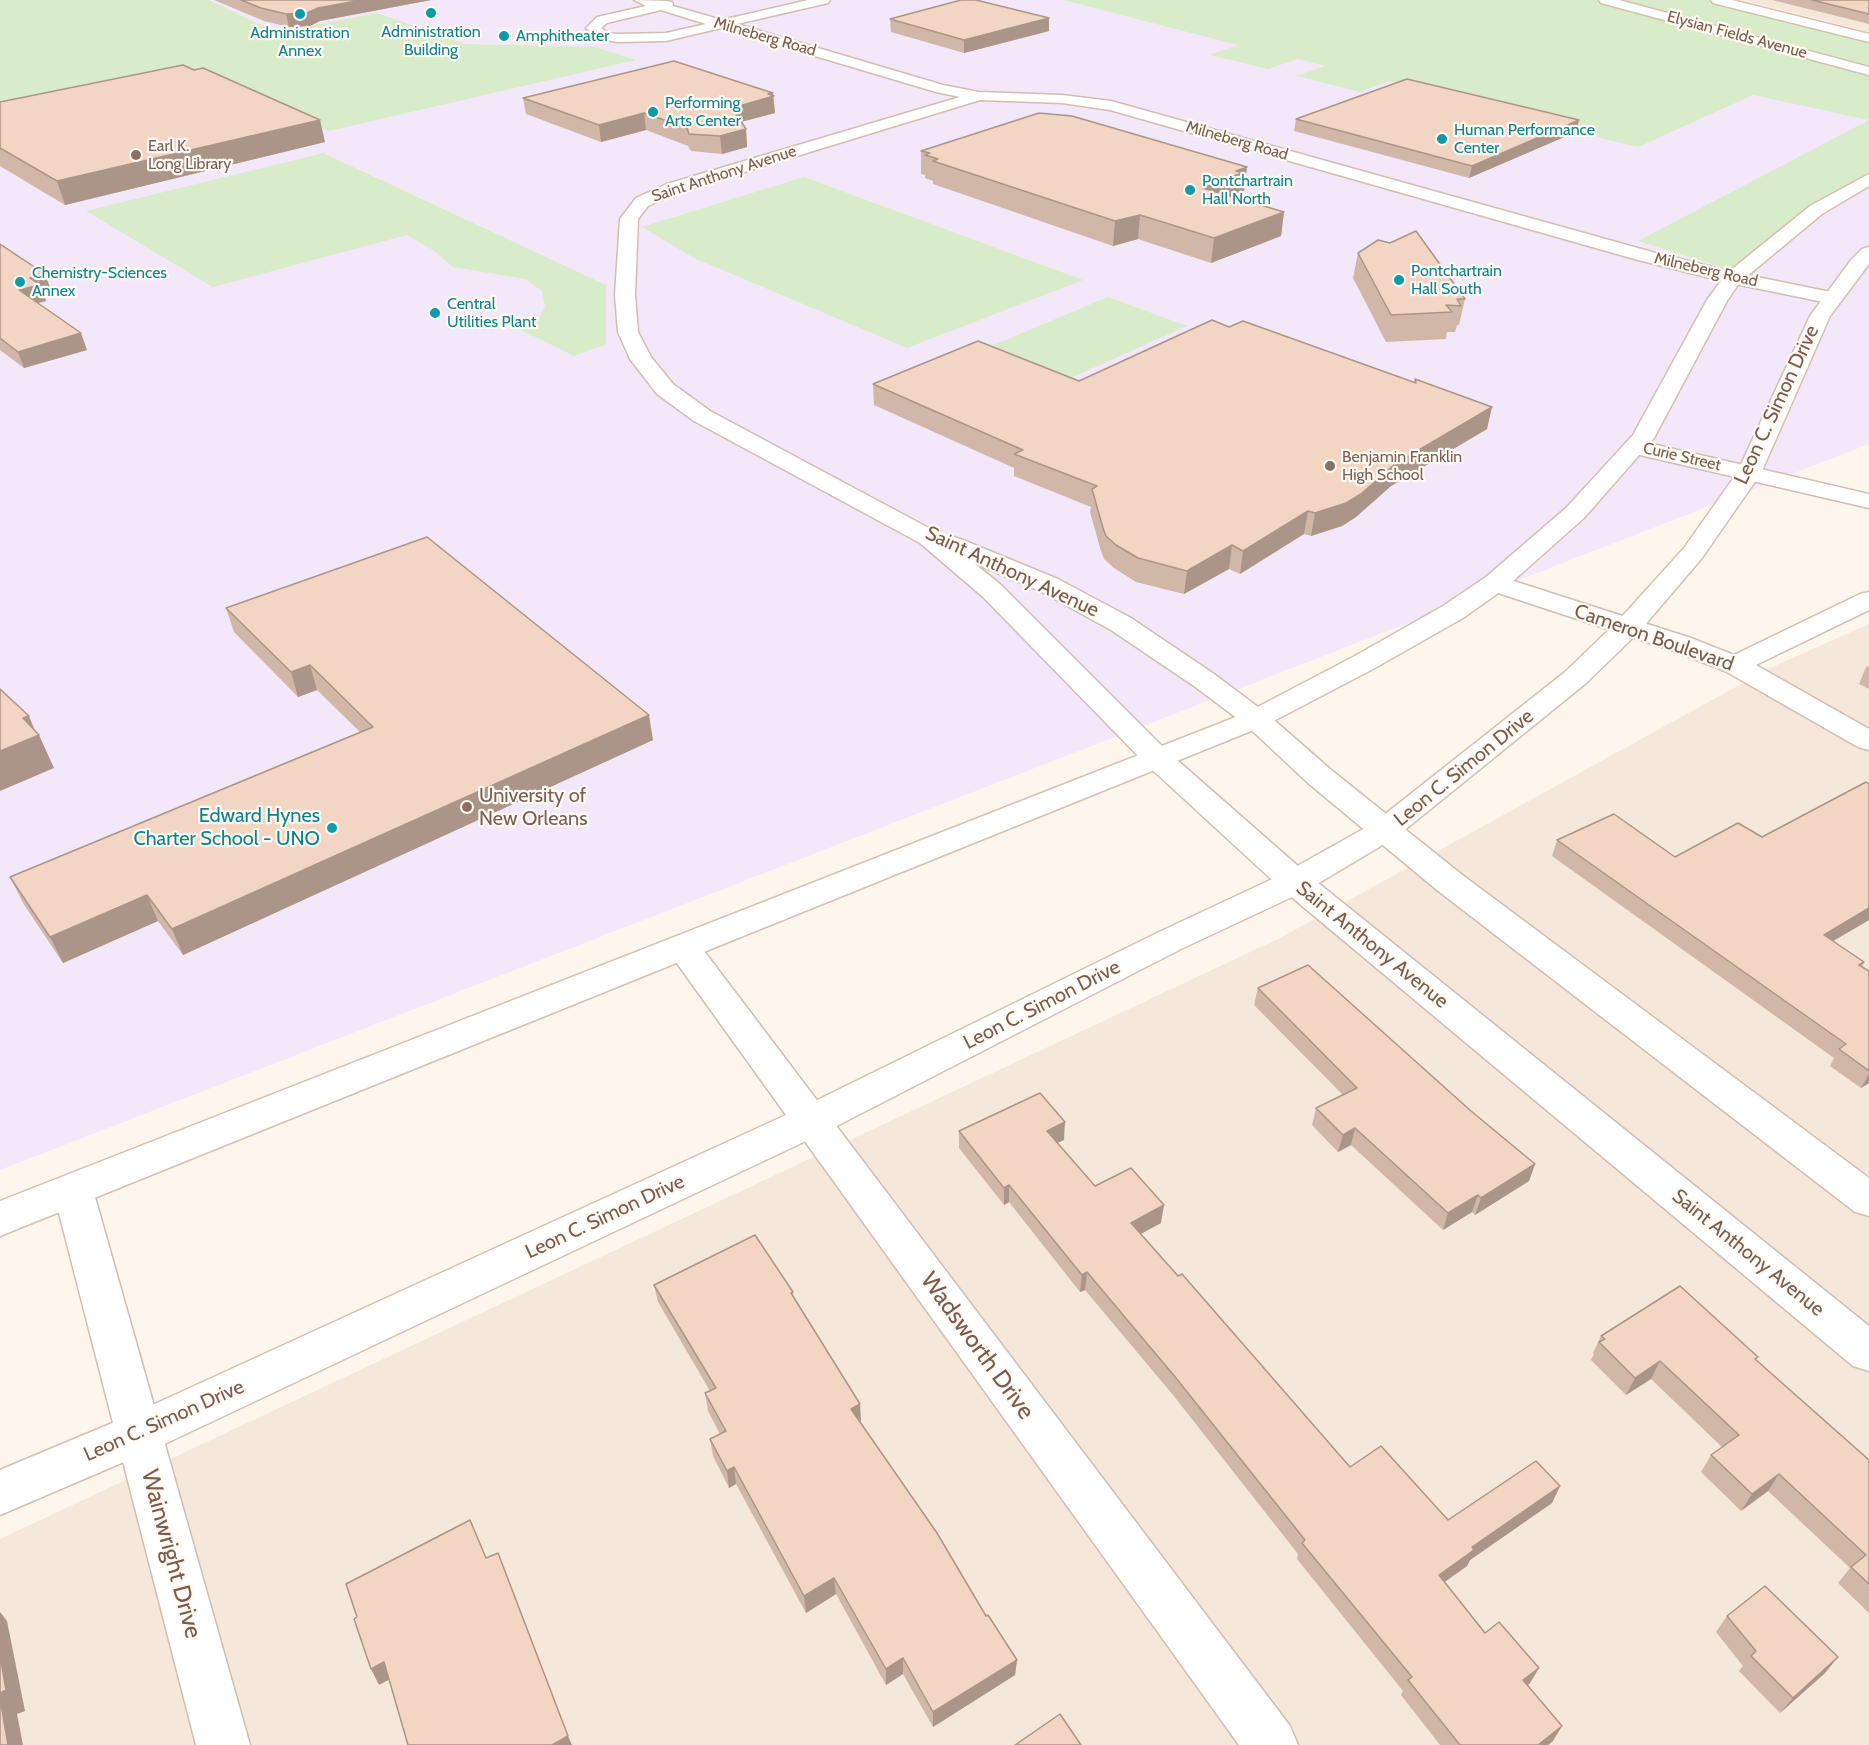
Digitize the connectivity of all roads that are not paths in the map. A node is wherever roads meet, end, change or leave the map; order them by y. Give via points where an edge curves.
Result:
1 (640, 0) edge
2 (689, 0) edge
3 (824, 0) edge
4 (1605, 0) edge
5 (1717, 0) edge
6 (662, 6) junction
7 (722, 24) junction
8 (1818, 26) junction
9 (1869, 38) edge
10 (1754, 40) junction
11 (1869, 71) edge
12 (979, 96) junction
13 (1869, 179) edge
14 (1869, 253) edge
15 (1733, 278) junction
16 (1833, 298) junction
17 (1635, 447) junction
18 (1749, 472) junction
19 (1869, 501) edge
20 (895, 519) junction
21 (1495, 584) junction
22 (1869, 600) edge
23 (1628, 627) junction
24 (1734, 664) junction
25 (1256, 719) junction
26 (1869, 741) edge
27 (1157, 758) junction
28 (1385, 830) junction
29 (1295, 882) junction
30 (683, 947) junction
31 (811, 1121) junction
32 (72, 1190) junction
33 (1869, 1200) edge
34 (0, 1219) edge
35 (1869, 1352) edge
36 (138, 1434) junction
37 (0, 1492) edge
38 (223, 1745) edge
39 (1271, 1745) edge

1 - 6 street, Milneberg Road
2 - 6 street
3 - 7 street
4 - 10 street, Elysian Fields Avenue
5 - 8 street, Elysian Fields Avenue
6 - 7 street, Milneberg Road
6 - 7 street via 602,20 593,28 604,36 633,39 666,37
7 - 12 street, Milneberg Road via 895,76
8 - 9 street, Elysian Fields Avenue
8 - 10 street
10 - 11 street, Elysian Fields Avenue
12 - 15 street, Milneberg Road via 1062,99 1111,106
12 - 20 street, Saint Anthony Avenue via 673,188 642,202 629,219 625,295 628,332 665,389 702,416
13 - 15 street via 1816,210
14 - 16 street, Leon C. Simon Drive
15 - 16 street, Milneberg Road
15 - 17 street
16 - 18 street, Leon C. Simon Drive via 1820,316
17 - 18 street, Curie Street
17 - 21 street via 1575,513
18 - 19 street, Curie Street
18 - 23 street, Leon C. Simon Drive via 1693,553
20 - 25 street, Saint Anthony Avenue via 1049,585 1110,618
20 - 27 street, Saint Anthony Avenue via 929,538 992,591
21 - 23 street, Cameron Boulevard
21 - 25 street via 1363,663
22 - 24 street
23 - 24 street, Cameron Boulevard
23 - 28 street, Leon C. Simon Drive via 1558,692
24 - 26 street, Cameron Boulevard
25 - 27 street
25 - 28 street, Saint Anthony Avenue
27 - 29 street, Saint Anthony Avenue
27 - 30 street
28 - 29 street, Leon C. Simon Drive
28 - 33 street, Saint Anthony Avenue
29 - 31 street, Leon C. Simon Drive via 1168,941
29 - 35 street, Saint Anthony Avenue
30 - 31 street, Wadsworth Drive
30 - 32 street
31 - 36 street, Leon C. Simon Drive
31 - 39 street, Wadsworth Drive
32 - 34 street
32 - 36 street, Wainwright Drive
36 - 37 street, Leon C. Simon Drive
36 - 38 street, Wainwright Drive

